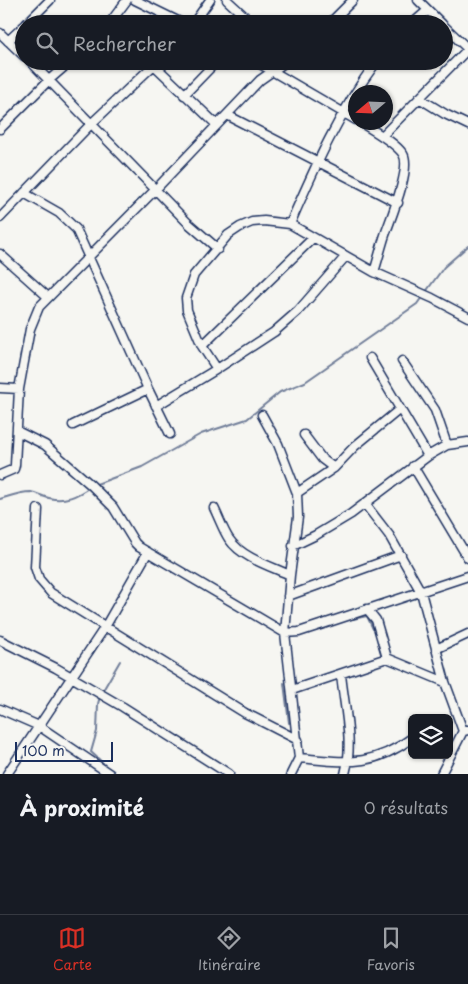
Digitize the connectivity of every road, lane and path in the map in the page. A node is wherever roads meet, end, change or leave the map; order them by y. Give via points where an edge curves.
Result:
1 (50, 0) edge
2 (127, 0) edge
3 (135, 0) edge
4 (210, 0) edge
5 (227, 0) edge
6 (353, 0) edge
7 (418, 0) edge
8 (428, 10) junction
9 (35, 15) edge
10 (116, 15) edge
11 (166, 15) edge
12 (199, 15) edge
13 (243, 15) edge
14 (339, 15) edge
15 (422, 15) edge
16 (433, 15) edge
17 (0, 33) edge
18 (15, 34) edge
19 (453, 35) edge
20 (8, 41) junction
21 (15, 48) edge
22 (468, 49) edge
23 (453, 64) edge
24 (39, 70) edge
25 (61, 70) edge
26 (149, 70) edge
27 (162, 70) edge
28 (208, 70) edge
29 (371, 70) edge
30 (447, 70) edge
31 (272, 71) joint
32 (49, 80) junction
33 (184, 95) junction
34 (419, 98) junction
35 (342, 112) junction
36 (227, 115) junction
37 (348, 115) edge
38 (92, 123) junction
39 (468, 125) edge
40 (217, 126) junction
41 (0, 129) edge
42 (373, 130) edge
43 (382, 136) junction
44 (318, 161) junction
45 (156, 189) junction
46 (24, 193) junction
47 (398, 203) junction
48 (0, 218) edge
49 (290, 224) junction
50 (313, 238) junction
51 (218, 249) junction
52 (0, 254) edge
53 (89, 255) junction
54 (346, 256) junction
55 (374, 272) junction
56 (48, 297) junction
57 (468, 317) edge
58 (202, 346) junction
59 (370, 358) dead end
60 (402, 361) dead end
61 (217, 370) junction
62 (0, 388) edge
63 (19, 389) junction
64 (148, 389) junction
65 (156, 406) junction
66 (400, 409) junction
67 (262, 415) dead end
68 (73, 425) dead end
69 (17, 431) junction
70 (170, 434) dead end
71 (304, 435) dead end
72 (468, 442) edge
73 (447, 446) junction
74 (428, 456) junction
75 (414, 466) junction
76 (334, 468) junction
77 (0, 476) edge
78 (297, 493) junction
79 (365, 504) junction
80 (214, 508) dead end
81 (38, 510) dead end
82 (293, 546) junction
83 (148, 552) junction
84 (401, 555) junction
85 (468, 558) edge
86 (290, 574) junction
87 (468, 576) edge
88 (421, 592) junction
89 (288, 596) junction
90 (381, 605) junction
91 (367, 610) junction
92 (376, 620) junction
93 (105, 627) junction
94 (285, 633) junction
95 (468, 634) edge
96 (0, 640) edge
97 (436, 649) junction
98 (386, 658) junction
99 (341, 674) junction
100 (71, 678) junction
101 (445, 682) junction
102 (292, 690) junction
103 (0, 709) edge
104 (39, 726) junction
105 (466, 731) edge
106 (298, 740) junction
107 (408, 741) edge
108 (298, 758) junction
109 (348, 763) junction
110 (7, 774) edge
111 (110, 774) edge
112 (229, 774) edge
113 (291, 774) edge
114 (345, 774) edge
115 (441, 774) edge

1 - 9 street
2 - 10 street
3 - 11 street
4 - 12 street
5 - 13 street
6 - 14 street
7 - 8 street
8 - 15 street
8 - 16 street
17 - 20 street
18 - 20 street
19 - 22 street
20 - 21 street
22 - 23 street
24 - 32 street
25 - 32 street
26 - 38 street
27 - 33 street
28 - 33 street
29 - 35 street
30 - 34 street
31 - 35 street
31 - 36 street
32 - 38 street
32 - 41 street
33 - 40 street
34 - 39 street
34 - 43 street
35 - 37 street
35 - 44 street
36 - 40 street
36 - 44 street
38 - 45 street
38 - 46 street
40 - 45 street
42 - 43 street
43 - 47 street via 404,156
44 - 47 street
44 - 49 street
45 - 51 street
45 - 53 street
46 - 48 street
46 - 53 street via 59,213 76,229
47 - 55 street
49 - 50 street
49 - 51 street via 252,222 228,235
50 - 54 street
50 - 58 street
51 - 58 street via 194,275 186,298 187,310
52 - 56 street
53 - 56 street
53 - 64 street
54 - 55 street
54 - 61 street via 298,311 274,332
55 - 57 street
56 - 63 street via 34,316
58 - 61 street
59 - 66 street
60 - 73 street via 435,410
61 - 65 street
62 - 63 street
63 - 69 street
64 - 65 street
64 - 68 street
65 - 70 street
66 - 74 street
66 - 76 street via 354,446
67 - 78 street via 278,444
69 - 77 street via 14,469
69 - 83 street via 45,445 76,471 114,507 135,543
71 - 76 street via 322,459
72 - 73 street
73 - 74 street
74 - 75 street
75 - 79 street
75 - 85 street
76 - 78 street
78 - 82 street via 298,517
79 - 82 street
79 - 84 street
80 - 86 street via 236,547
81 - 93 street via 35,567 39,579 52,593
82 - 86 street
83 - 93 street
83 - 94 street
84 - 88 street
84 - 89 street
86 - 89 street
87 - 88 street
88 - 90 street
88 - 97 street
89 - 94 street
90 - 91 street
90 - 92 street
91 - 92 street
91 - 94 street via 299,632
92 - 98 street
93 - 100 street
93 - 106 street via 246,713
94 - 102 street
95 - 97 street
96 - 100 street
97 - 101 street
98 - 99 street
98 - 101 street
99 - 102 street
99 - 109 street
100 - 104 street
100 - 112 street
101 - 105 street
102 - 106 street
103 - 104 street
104 - 110 street
104 - 111 street
105 - 115 street
106 - 108 street
107 - 109 street via 379,756
108 - 109 street
108 - 113 street
109 - 114 street

